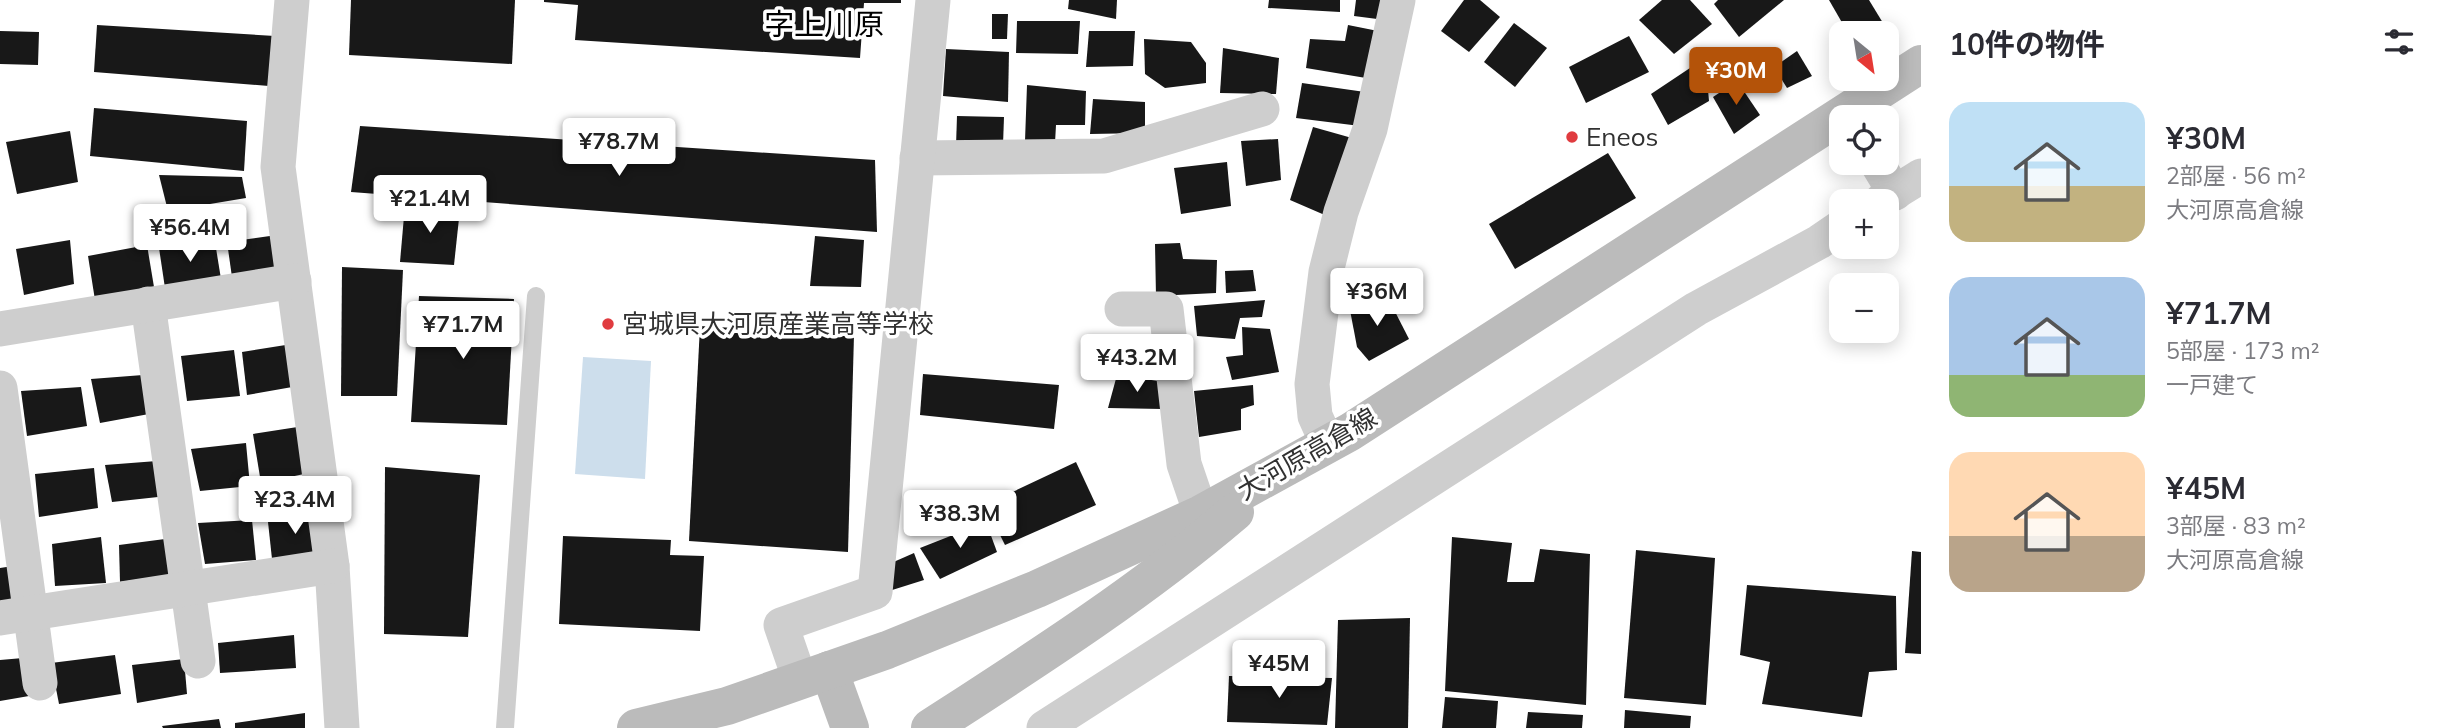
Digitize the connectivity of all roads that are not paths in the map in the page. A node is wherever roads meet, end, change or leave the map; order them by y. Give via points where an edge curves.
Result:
1 (292, 0) edge
2 (933, 0) edge
3 (1398, 0) edge
4 (1921, 64) edge
5 (1862, 105) edge
6 (1262, 109) dead end
7 (1829, 127) edge
8 (918, 158) junction
9 (1887, 175) edge
10 (1898, 189) edge
11 (1829, 235) edge
12 (294, 281) junction
13 (536, 296) dead end
14 (148, 304) junction
15 (1122, 309) dead end
16 (0, 329) edge
17 (0, 388) edge
18 (1328, 445) junction
19 (1287, 467) junction
20 (1201, 514) junction
21 (332, 566) junction
22 (188, 588) junction
23 (15, 615) edge
24 (198, 662) dead end
25 (814, 675) junction
26 (40, 683) dead end
27 (342, 728) edge
28 (505, 728) edge
29 (636, 728) edge
30 (850, 728) edge
31 (930, 728) edge
32 (1044, 728) edge

1 - 12 street via 278,167
2 - 8 street
3 - 18 street via 1370,129 1326,272 1312,384 1315,416
4 - 5 main road, 大河原高倉線
6 - 8 street via 1104,156
7 - 18 main road, 大河原高倉線
8 - 25 street via 875,592 781,625
9 - 10 street
11 - 32 street via 1684,316
12 - 14 street
12 - 21 street
13 - 28 lane
14 - 16 street
14 - 22 street
15 - 20 street via 1166,309 1184,464
17 - 23 street
18 - 19 main road, 大河原高倉線
19 - 20 main road, 大河原高倉線
19 - 31 main road via 1180,558
20 - 25 main road, 大河原高倉線 via 1037,589
21 - 22 street
21 - 27 street
22 - 23 street
22 - 24 street
23 - 26 street
25 - 29 main road, 大河原高倉線 via 727,706
25 - 30 main road

